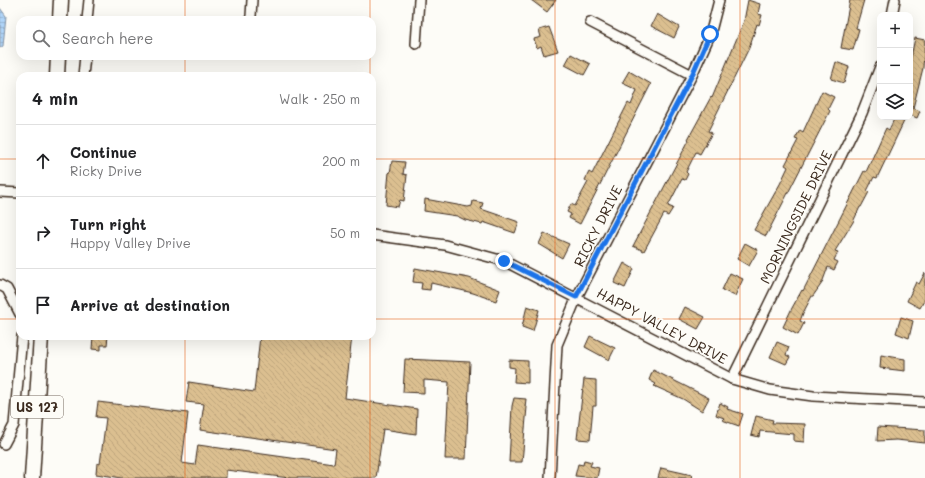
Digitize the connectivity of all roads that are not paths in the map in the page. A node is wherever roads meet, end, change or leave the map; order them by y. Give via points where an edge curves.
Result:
1 (61, 0) edge
2 (89, 0) edge
3 (252, 0) edge
4 (419, 0) edge
5 (719, 0) edge
6 (895, 0) edge
7 (893, 12) edge
8 (60, 16) edge
9 (87, 16) edge
10 (251, 16) dead end
11 (590, 22) dead end
12 (416, 44) dead end
13 (58, 60) edge
14 (85, 60) edge
15 (57, 72) edge
16 (84, 72) edge
17 (692, 75) junction
18 (877, 75) edge
19 (0, 192) edge
20 (16, 193) edge
21 (376, 236) edge
22 (0, 284) edge
23 (576, 297) junction
24 (16, 306) edge
25 (22, 340) edge
26 (41, 340) edge
27 (732, 379) junction
28 (925, 402) edge
29 (4, 444) dead end
30 (32, 478) edge
31 (550, 478) edge

1 - 8 main road
2 - 9 street
3 - 10 street
4 - 12 street
5 - 17 street, RICKY DRIVE via 710,34
6 - 7 street
11 - 17 street
13 - 15 main road
14 - 16 street
17 - 23 street, RICKY DRIVE
18 - 27 street, MORNINGSIDE DRIVE via 862,113
19 - 20 street
21 - 23 street, HAPPY VALLEY DRIVE via 445,245 504,261
22 - 24 street via 7,289
23 - 27 street, HAPPY VALLEY DRIVE
23 - 31 street, RICKY DRIVE via 558,345
25 - 29 street via 14,425
26 - 30 main road, US 127
27 - 28 street, HAPPY VALLEY DRIVE via 770,390 813,396

